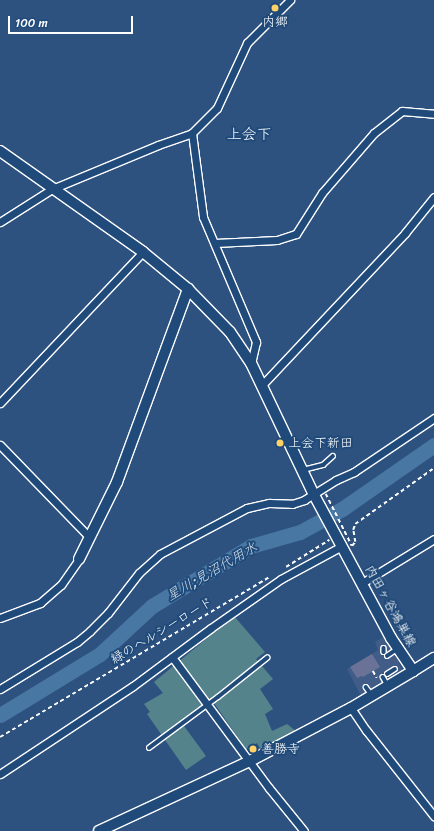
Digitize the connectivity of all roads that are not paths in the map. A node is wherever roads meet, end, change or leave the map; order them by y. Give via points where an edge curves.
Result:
1 (286, 1) edge
2 (434, 114) edge
3 (192, 133) junction
4 (0, 151) edge
5 (52, 189) junction
6 (434, 197) edge
7 (0, 222) edge
8 (216, 243) junction
9 (143, 252) junction
10 (188, 289) junction
11 (251, 363) junction
12 (262, 385) junction
13 (0, 403) edge
14 (434, 418) edge
15 (0, 445) edge
16 (332, 456) dead end
17 (302, 470) junction
18 (313, 493) junction
19 (89, 537) junction
20 (434, 539) edge
21 (342, 546) junction
22 (79, 559) joint
23 (362, 583) junction
24 (0, 618) edge
25 (384, 648) dead end
26 (398, 649) junction
27 (172, 657) junction
28 (266, 658) dead end
29 (434, 658) edge
30 (395, 669) dead end
31 (413, 671) junction
32 (388, 686) junction
33 (0, 688) edge
34 (208, 705) junction
35 (351, 708) junction
36 (149, 748) dead end
37 (250, 761) junction
38 (0, 774) edge
39 (434, 816) edge
40 (99, 831) edge
41 (304, 831) edge

1 - 3 street via 247,43 217,108
2 - 8 street via 402,111 374,133 322,193 296,234 277,240
3 - 5 street
3 - 8 street via 203,217
4 - 5 main road, 内田ヶ谷鴻巣線
5 - 7 street
5 - 9 main road, 内田ヶ谷鴻巣線
6 - 12 street via 405,233
8 - 11 street via 256,342
9 - 10 main road, 内田ヶ谷鴻巣線
9 - 13 street
10 - 11 main road, 内田ヶ谷鴻巣線 via 230,332
10 - 19 main road via 117,482
11 - 12 main road, 内田ヶ谷鴻巣線
12 - 17 main road, 内田ヶ谷鴻巣線
14 - 18 street via 354,472
15 - 19 street
16 - 17 lane via 323,465
17 - 18 main road, 内田ヶ谷鴻巣線
18 - 21 main road, 内田ヶ谷鴻巣線 via 333,535
18 - 33 street via 298,503 269,503 247,508 160,554 139,573 90,632
19 - 22 main road
20 - 23 street
21 - 23 main road, 内田ヶ谷鴻巣線
21 - 27 street via 281,579
22 - 24 street via 61,585 40,602
23 - 26 main road, 内田ヶ谷鴻巣線
25 - 26 lane via 386,654
26 - 31 main road, 内田ヶ谷鴻巣線
27 - 34 street
27 - 38 street via 133,686
28 - 34 lane
29 - 31 main road
30 - 32 lane via 385,675
31 - 32 main road
32 - 35 main road via 369,691
34 - 36 lane
34 - 37 street
35 - 37 main road
35 - 39 street
37 - 40 main road
37 - 41 street

